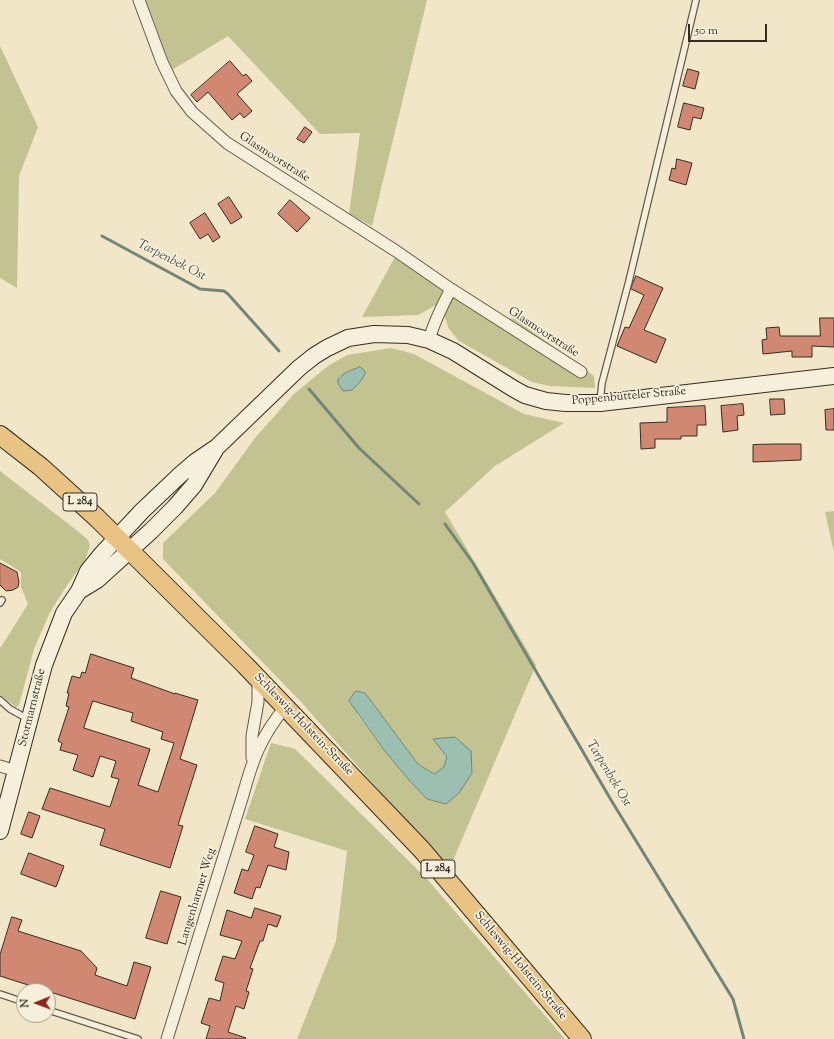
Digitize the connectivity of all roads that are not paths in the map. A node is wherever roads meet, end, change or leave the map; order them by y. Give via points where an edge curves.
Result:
1 (139, 0) edge
2 (696, 0) edge
3 (451, 289) junction
4 (429, 340) junction
5 (581, 372) dead end
6 (834, 376) edge
7 (600, 403) junction
8 (0, 435) edge
9 (124, 544) junction
10 (258, 678) junction
11 (0, 700) edge
12 (285, 707) junction
13 (30, 720) junction
14 (252, 762) junction
15 (0, 766) edge
16 (16, 771) junction
17 (0, 831) edge
18 (0, 994) edge
19 (16, 999) edge
20 (56, 1013) edge
21 (138, 1039) edge
22 (167, 1039) edge
23 (582, 1039) edge

1 - 3 street, Glasmoorstraße via 162,62 176,91 198,117 227,143
2 - 7 lane via 602,383
3 - 4 street
3 - 5 street, Glasmoorstraße
4 - 7 main road, Poppenbütteler Straße via 453,351 525,395 566,403
4 - 9 main road, Poppenbütteler Straße via 408,335 374,334 348,338 327,348 299,368 217,447 181,474 145,507
6 - 7 main road, Poppenbütteler Straße
8 - 9 main road, Schleswig-Holstein-Straße / L 284 via 41,467
9 - 10 main road, Schleswig-Holstein-Straße / L 284
9 - 13 main road, Stormarnstraße via 101,555 70,602 44,665
10 - 12 main road, Schleswig-Holstein-Straße / L 284
10 - 14 street, Langenharmer Weg
11 - 13 lane
12 - 14 street, Langenharmer Weg via 264,736
12 - 23 main road, Schleswig-Holstein-Straße / L 284 via 422,850
13 - 16 main road, Stormarnstraße
14 - 22 street, Langenharmer Weg
15 - 16 street
16 - 17 main road, Stormarnstraße
18 - 19 lane
20 - 21 lane

